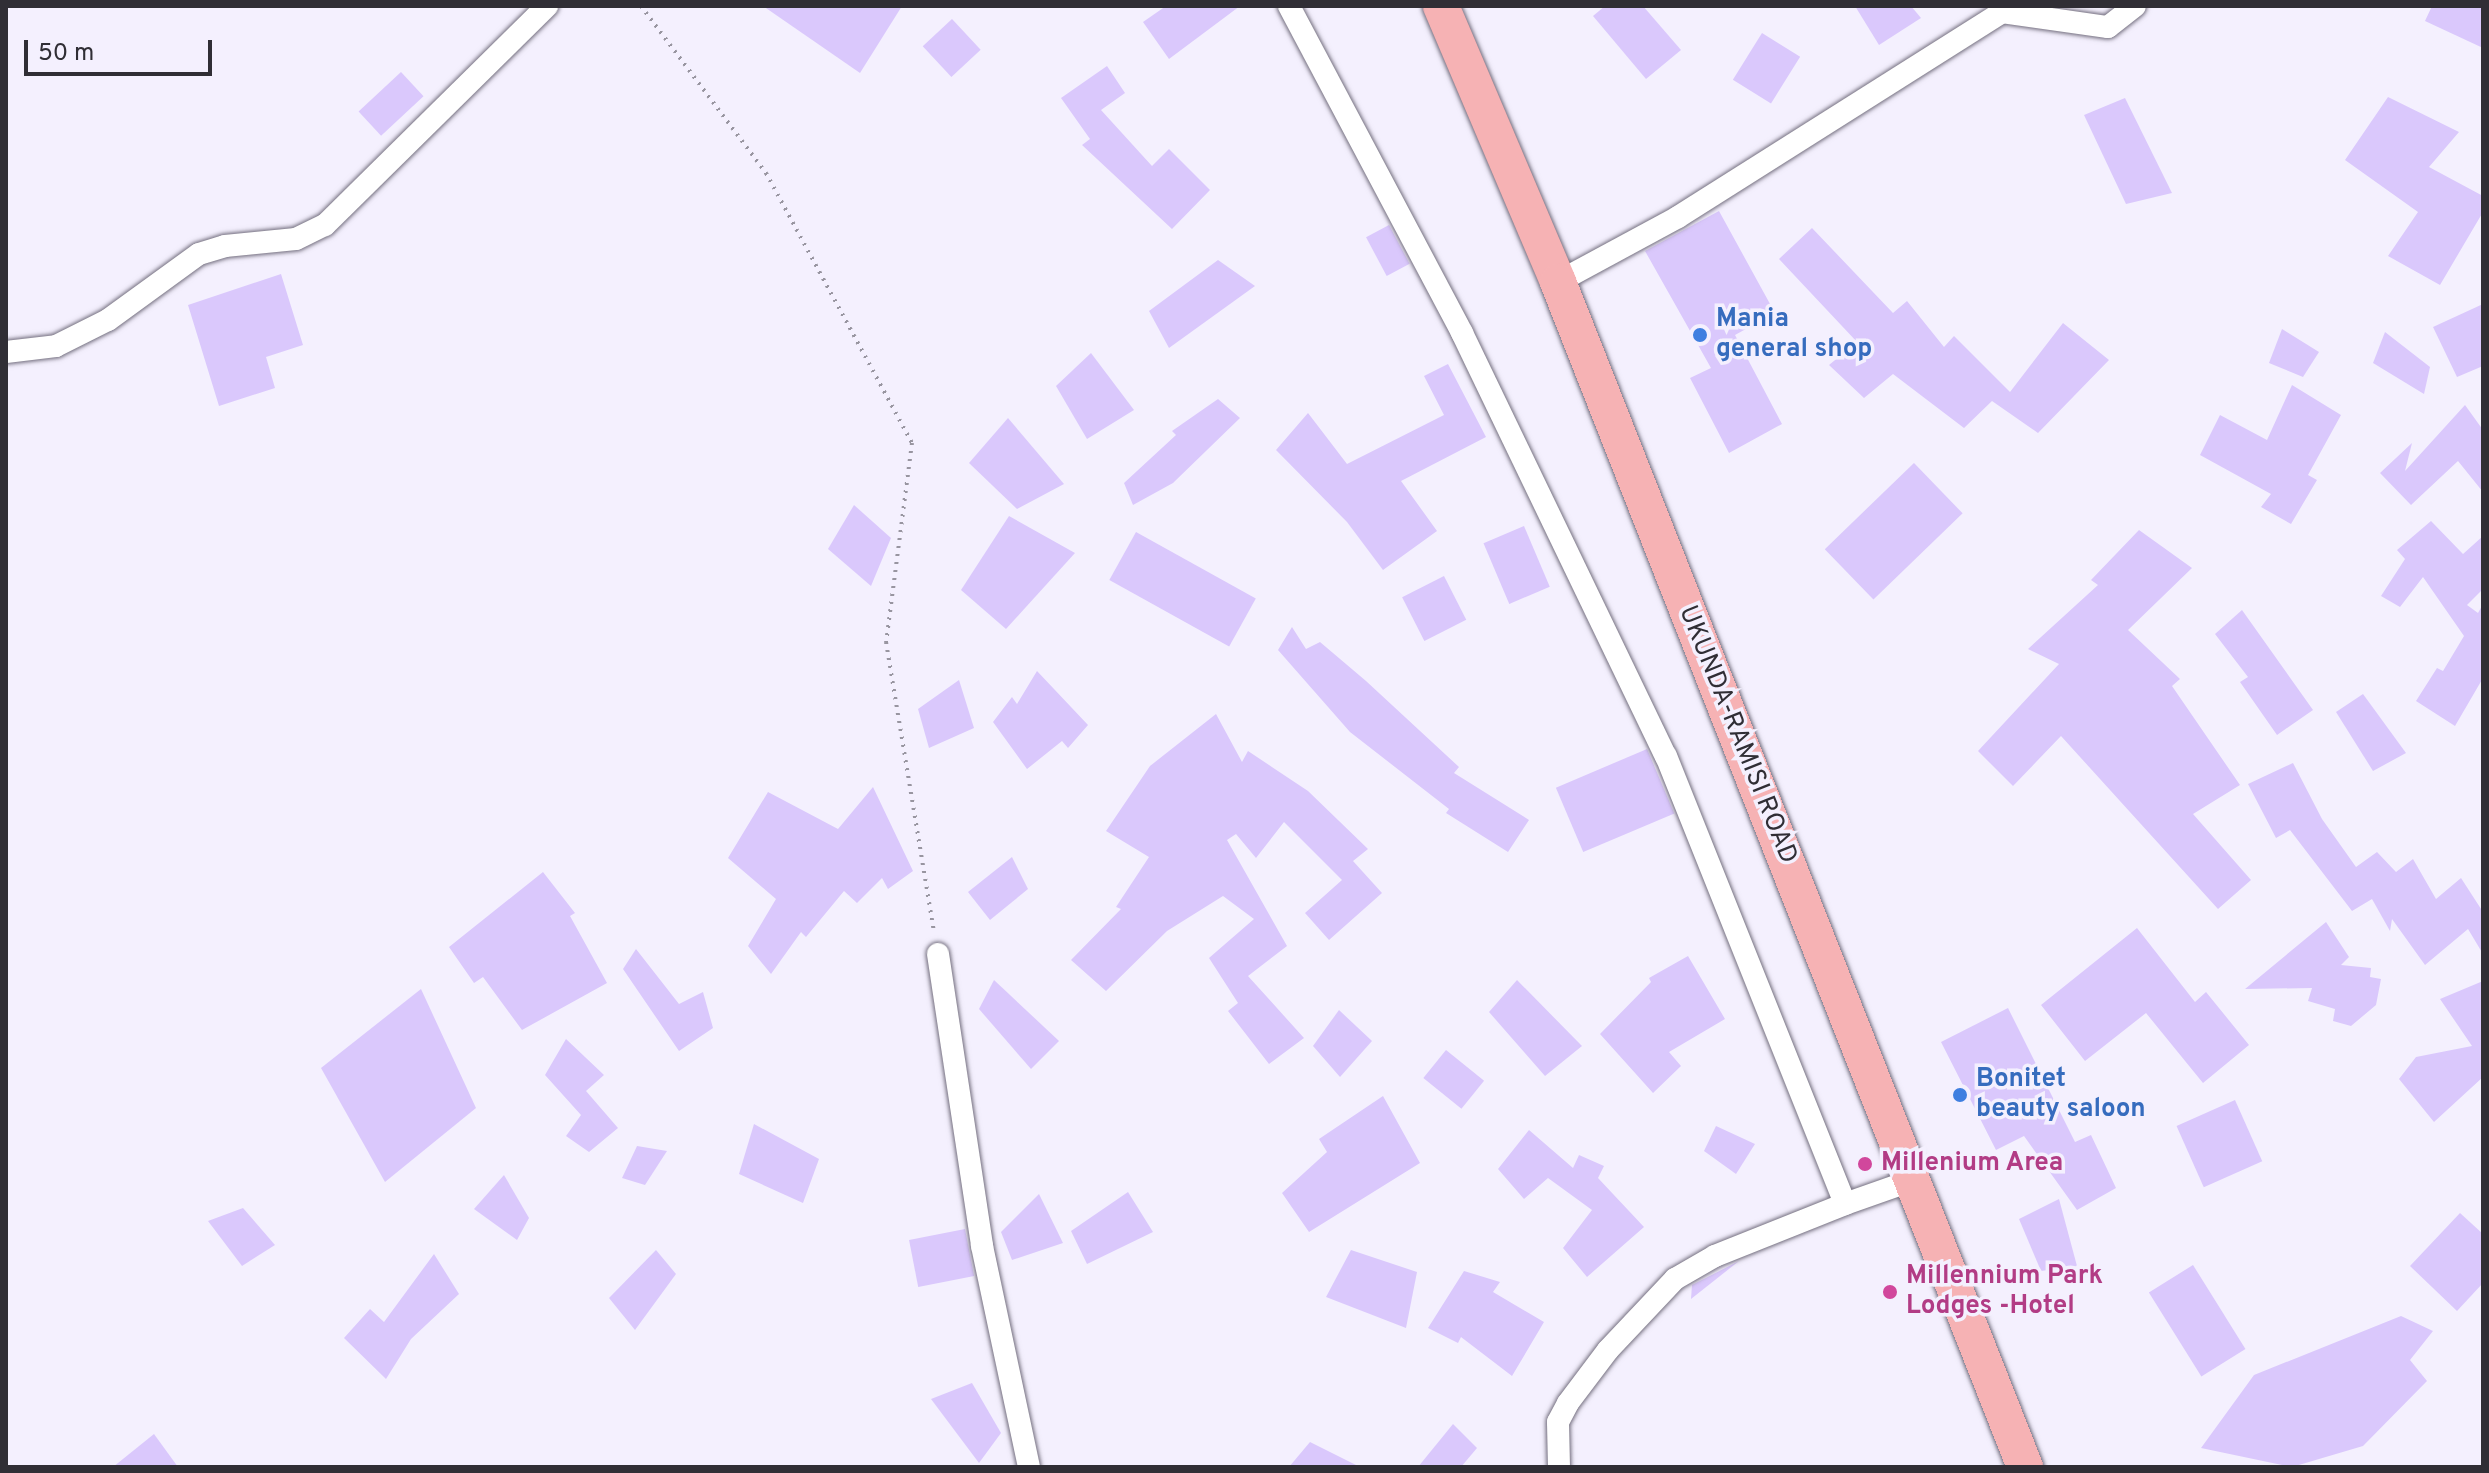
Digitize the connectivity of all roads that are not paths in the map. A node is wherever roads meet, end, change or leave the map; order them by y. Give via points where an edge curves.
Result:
1 (547, 6) edge
2 (1289, 6) edge
3 (1441, 6) edge
4 (2135, 6) edge
5 (1558, 282) junction
6 (6, 352) edge
7 (938, 954) road end
8 (1913, 1180) junction
9 (1845, 1204) junction
10 (1029, 1467) edge
11 (1559, 1467) edge
12 (2025, 1467) edge

1 - 6 street via 325,225 296,239 199,254 108,320 69,340
2 - 9 street via 1462,333 1666,756
3 - 5 highway, UKUNDA-RAMISI ROAD
4 - 5 street via 2108,27 2002,12 1678,217
5 - 8 highway, UKUNDA-RAMISI ROAD
7 - 10 street via 982,1246
8 - 9 street
8 - 12 highway, UKUNDA-RAMISI ROAD
9 - 11 street via 1715,1256 1675,1279 1608,1350 1568,1403 1558,1422

